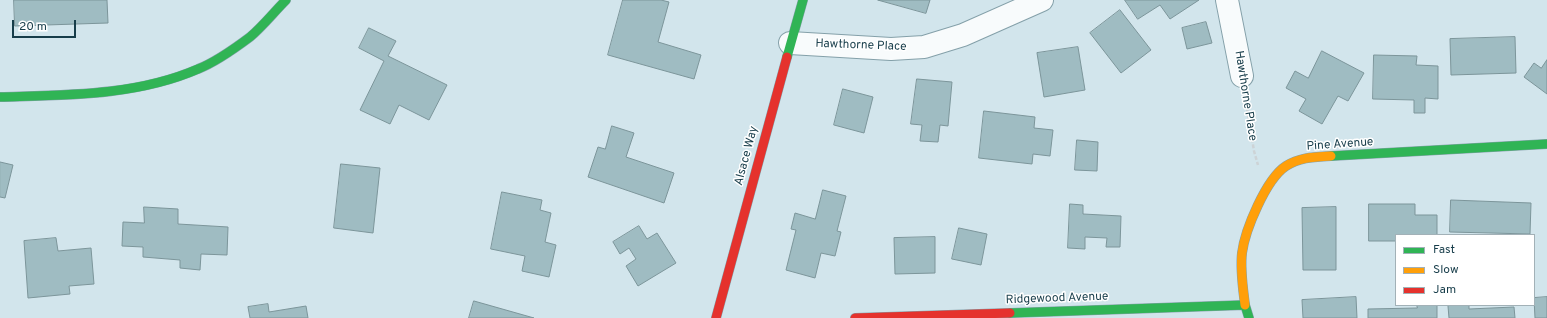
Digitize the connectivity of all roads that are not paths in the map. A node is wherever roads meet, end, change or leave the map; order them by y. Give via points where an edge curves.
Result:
1 (286, 0) edge
2 (803, 0) edge
3 (1042, 0) edge
4 (1227, 0) edge
5 (790, 43) junction
6 (1242, 76) road end
7 (0, 97) edge
8 (1547, 144) edge
9 (1245, 305) junction
10 (716, 318) edge
11 (855, 318) edge
12 (1249, 318) edge

1 - 7 street via 262,26 230,51 200,68 181,75 129,89
2 - 5 street, Alsace Way
3 - 5 street, Hawthorne Place via 963,35 924,47 891,49
4 - 6 street, Hawthorne Place
5 - 10 street, Alsace Way
8 - 9 street, Pine Avenue via 1304,158 1282,168 1265,191 1243,246 1241,274
9 - 11 street, Ridgewood Avenue
9 - 12 street

